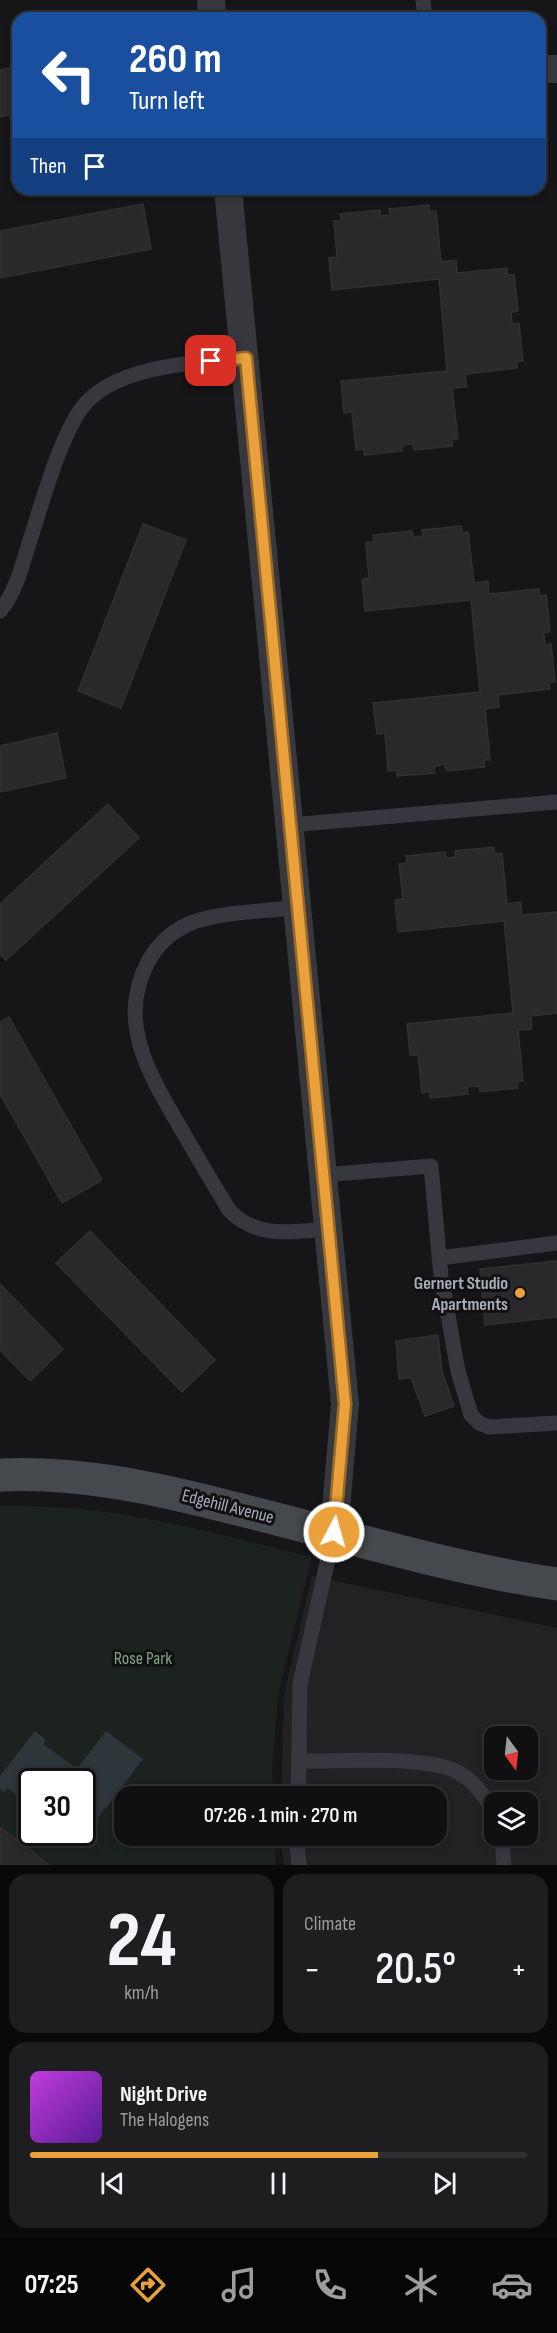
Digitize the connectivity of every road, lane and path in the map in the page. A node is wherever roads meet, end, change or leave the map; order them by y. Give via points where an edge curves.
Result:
1 (229, 195) edge
2 (246, 358) junction
3 (0, 611) edge
4 (557, 802) edge
5 (290, 825) junction
6 (299, 907) junction
7 (322, 1175) junction
8 (328, 1230) junction
9 (557, 1243) edge
10 (439, 1258) junction
11 (557, 1423) edge
12 (0, 1475) edge
13 (334, 1532) junction
14 (557, 1584) edge
15 (299, 1761) junction
16 (298, 1786) edge
17 (484, 1796) edge
18 (297, 1846) edge
19 (503, 1846) edge
20 (299, 1865) edge
21 (504, 1865) edge

1 - 2 street
2 - 3 lane via 184,363 142,372 102,391 82,408 71,426 14,585
2 - 5 street
4 - 5 lane
5 - 6 street
6 - 7 street
6 - 8 lane via 214,918 175,931 161,943 140,978 135,1019 149,1074 229,1210 243,1223 274,1233
7 - 8 street
7 - 10 lane via 431,1166
8 - 13 street via 345,1404
9 - 10 lane
10 - 11 lane via 458,1371 471,1415 479,1424 489,1427
12 - 13 street, Edgehill Avenue via 152,1488
13 - 14 street, Edgehill Avenue via 413,1555
13 - 15 lane via 300,1684
15 - 16 lane
15 - 17 lane via 435,1763 461,1774
18 - 20 lane
19 - 21 lane

